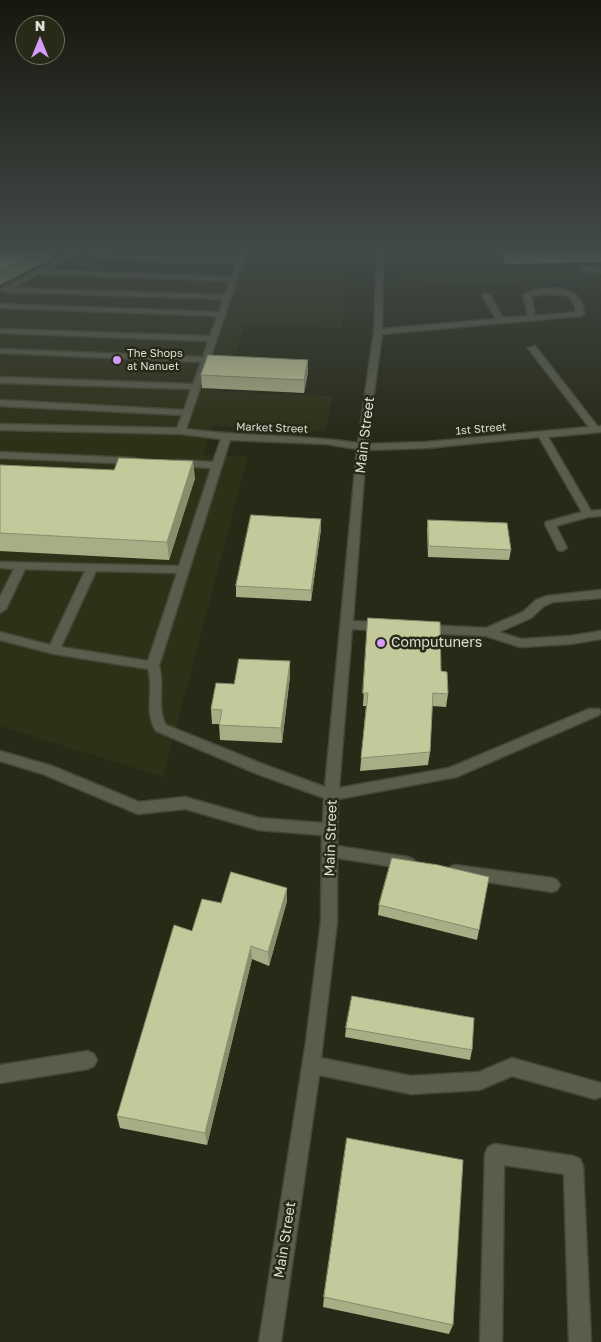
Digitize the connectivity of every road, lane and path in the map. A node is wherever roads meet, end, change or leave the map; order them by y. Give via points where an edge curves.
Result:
1 (213, 314) edge
2 (223, 314) joint
3 (378, 314) edge
4 (498, 314) edge
5 (531, 314) edge
6 (580, 314) edge
7 (532, 318) junction
8 (500, 321) junction
9 (0, 331) edge
10 (378, 332) junction
11 (214, 339) junction
12 (532, 348) dead end
13 (0, 351) edge
14 (206, 360) junction
15 (0, 380) edge
16 (197, 388) junction
17 (0, 403) edge
18 (188, 413) junction
19 (0, 427) edge
20 (598, 429) edge
21 (181, 431) junction
22 (542, 434) junction
23 (226, 438) junction
24 (362, 448) junction
25 (0, 455) edge
26 (149, 462) edge
27 (168, 463) edge
28 (218, 465) junction
29 (588, 514) junction
30 (601, 514) edge
31 (562, 548) dead end
32 (0, 565) edge
33 (21, 566) junction
34 (90, 569) junction
35 (185, 570) junction
36 (601, 594) edge
37 (0, 609) edge
38 (347, 625) junction
39 (394, 627) edge
40 (412, 628) edge
41 (487, 632) junction
42 (0, 636) edge
43 (601, 636) edge
44 (54, 650) junction
45 (153, 666) junction
46 (594, 712) dead end
47 (0, 756) edge
48 (332, 795) junction
49 (330, 830) junction
50 (330, 852) junction
51 (552, 885) dead end
52 (88, 1060) dead end
53 (312, 1065) junction
54 (0, 1074) edge
55 (595, 1090) dead end
56 (270, 1342) edge
57 (491, 1342) edge
58 (580, 1342) edge

1 - 2 street
2 - 11 street
3 - 10 street, Main Street
4 - 8 street
5 - 7 street
6 - 7 street
7 - 8 street
8 - 10 street
9 - 11 street
10 - 24 street, Main Street
11 - 14 street
12 - 20 street
13 - 14 street
14 - 16 street
15 - 16 street
16 - 18 street
17 - 18 street
18 - 21 street
19 - 21 street, Market Street
20 - 22 street, 1st Street
21 - 23 street, Market Street
22 - 24 street, 1st Street
22 - 29 street
23 - 24 street, Market Street via 326,442
23 - 28 street
24 - 38 street, Main Street
25 - 26 street
27 - 28 street
28 - 35 street
29 - 30 street
29 - 31 street via 550,524
32 - 33 street
33 - 34 street
33 - 37 street
34 - 35 street
34 - 44 street
35 - 45 street
36 - 41 street via 551,598 527,615
38 - 39 street
38 - 48 street, Main Street
40 - 41 street
41 - 43 street via 520,643
42 - 44 street
44 - 45 street
45 - 48 street via 158,675 155,719 161,728
46 - 48 street via 451,773
47 - 49 street via 47,770 138,808 185,803 259,824
48 - 49 street, Main Street
49 - 50 street, Main Street
50 - 51 street
50 - 53 street, Main Street via 329,922
52 - 54 street
53 - 55 street via 411,1085 479,1081 512,1067
53 - 56 street, Main Street
57 - 58 street via 495,1154 573,1166

